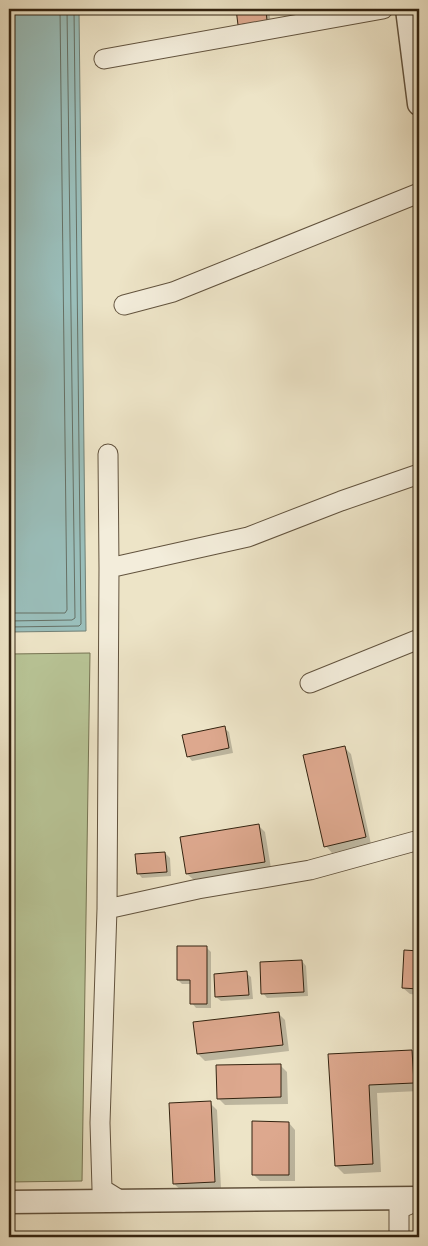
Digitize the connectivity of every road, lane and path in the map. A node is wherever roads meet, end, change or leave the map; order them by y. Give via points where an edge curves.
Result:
1 (383, 9) edge
2 (407, 9) edge
3 (104, 59) dead end
4 (419, 104) edge
5 (419, 193) edge
6 (124, 305) dead end
7 (108, 454) dead end
8 (419, 474) edge
9 (109, 568) junction
10 (419, 640) edge
11 (310, 683) dead end
12 (419, 840) edge
13 (107, 909) junction
14 (419, 1199) edge
15 (9, 1202) edge
16 (123, 1202) junction
17 (399, 1237) edge

1 - 3 street
2 - 4 street
5 - 6 street via 173,292
7 - 9 street
8 - 9 street via 248,537
9 - 13 street
10 - 11 street
12 - 13 street via 310,870
13 - 16 street via 100,1122 102,1189
14 - 16 street
14 - 17 street via 399,1209
15 - 16 street

